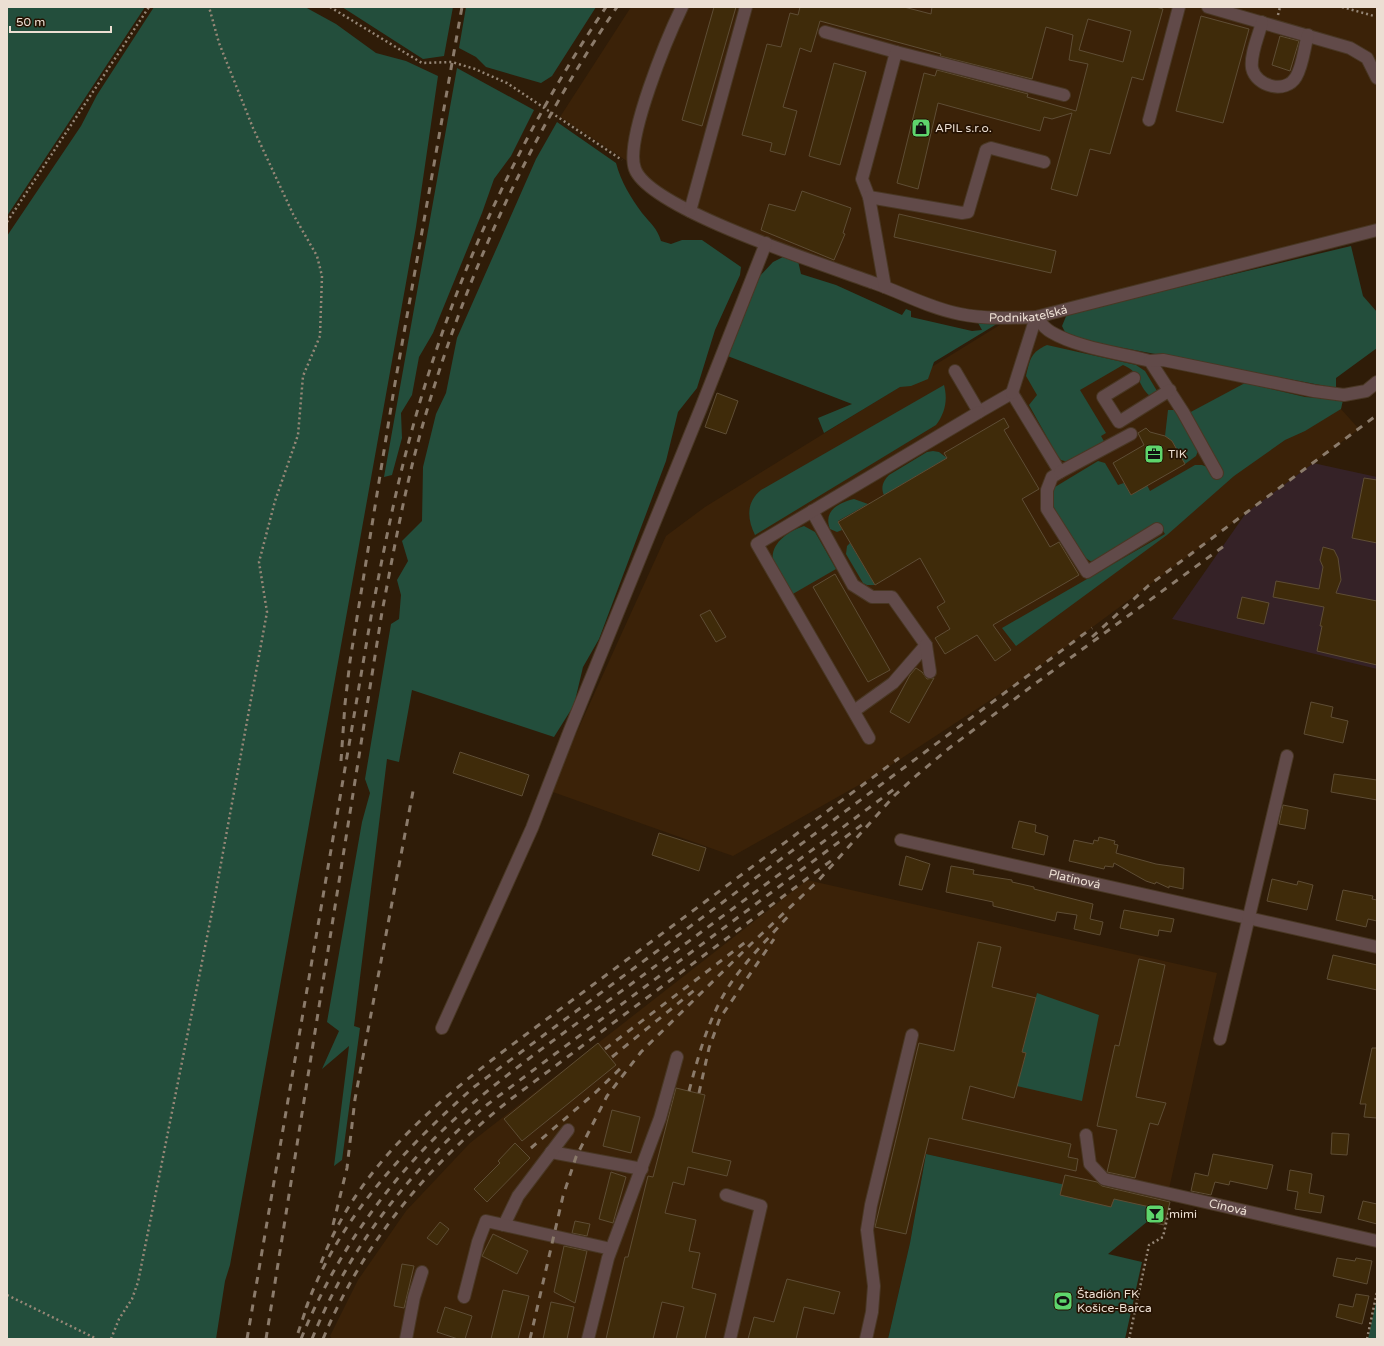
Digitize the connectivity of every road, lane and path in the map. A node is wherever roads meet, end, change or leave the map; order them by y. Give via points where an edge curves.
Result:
1 (149, 7) edge
2 (208, 7) edge
3 (330, 7) edge
4 (682, 7) edge
5 (746, 7) edge
6 (1179, 7) edge
7 (1208, 7) edge
8 (1342, 7) edge
9 (1374, 16) dead end
10 (1262, 22) junction
11 (825, 32) dead end
12 (1308, 35) junction
13 (896, 52) junction
14 (1377, 78) edge
15 (1064, 95) dead end
16 (1149, 120) dead end
17 (1044, 162) dead end
18 (634, 165) junction
19 (869, 197) junction
20 (690, 211) junction
21 (7, 222) edge
22 (1377, 230) edge
23 (766, 243) junction
24 (885, 286) junction
25 (1036, 317) junction
26 (1150, 361) junction
27 (955, 371) dead end
28 (1134, 378) dead end
29 (1377, 382) edge
30 (1170, 390) junction
31 (1012, 394) junction
32 (978, 412) junction
33 (1131, 434) dead end
34 (1060, 472) junction
35 (1217, 473) dead end
36 (812, 512) junction
37 (1158, 529) dead end
38 (926, 645) junction
39 (930, 672) dead end
40 (854, 710) junction
41 (870, 738) dead end
42 (1287, 756) dead end
43 (902, 840) dead end
44 (1248, 918) junction
45 (1377, 947) edge
46 (442, 1028) dead end
47 (912, 1035) dead end
48 (1220, 1039) dead end
49 (677, 1057) dead end
50 (568, 1130) dead end
51 (1086, 1135) dead end
52 (551, 1152) junction
53 (642, 1169) junction
54 (726, 1195) dead end
55 (1172, 1195) junction
56 (504, 1225) junction
57 (1377, 1241) edge
58 (611, 1249) junction
59 (422, 1272) dead end
60 (1377, 1292) edge
61 (7, 1295) edge
62 (464, 1297) dead end
63 (97, 1339) edge
64 (111, 1339) edge
65 (406, 1339) edge
66 (588, 1339) edge
67 (730, 1339) edge
68 (866, 1339) edge
69 (1129, 1339) edge
70 (1367, 1339) edge

1 - 21 path
2 - 64 path via 219,43 253,128 317,256 322,276 320,336 303,376 298,435 275,501 258,562 267,612 213,907 138,1282
3 - 18 path via 422,63 452,62 507,83 622,160
4 - 18 street via 667,38 647,94 634,147
5 - 20 street
6 - 16 street
7 - 10 street
8 - 9 path
10 - 12 street
10 - 12 street via 1252,68 1264,84 1272,87 1290,83 1296,77
11 - 13 street
12 - 14 street via 1358,51 1370,62
13 - 15 street
13 - 19 street via 862,179
17 - 19 street via 991,148 986,150 968,212
18 - 20 street, Podnikateľská via 635,171 645,184
19 - 24 street
20 - 23 street, Podnikateľská
22 - 25 street, Podnikateľská
23 - 24 street, Podnikateľská
23 - 46 street via 532,828
24 - 25 street, Podnikateľská via 925,304 960,314
25 - 26 street via 1044,328 1061,337
25 - 31 street
26 - 29 street via 1163,360 1344,395 1366,390
26 - 30 street
27 - 32 street
28 - 30 street via 1103,397 1119,422
30 - 35 street
31 - 32 street
31 - 34 street
32 - 36 street
33 - 34 street
34 - 37 street via 1052,477 1049,484 1047,509 1087,572
36 - 38 street via 854,585 872,597 892,597
36 - 40 street via 757,544
38 - 39 street
38 - 40 street via 893,683
40 - 41 street
42 - 44 street
43 - 44 street, Platinová
44 - 45 street, Platinová
44 - 48 street
47 - 68 street via 867,1230 874,1286
49 - 53 street
50 - 52 street
51 - 55 street, Cínová via 1090,1164 1104,1179
52 - 53 street
52 - 56 street via 518,1196
53 - 58 street
54 - 67 street via 761,1206
55 - 57 street, Cínová
55 - 69 path via 1163,1237 1149,1245
56 - 58 street
56 - 62 street via 486,1221
58 - 66 street
59 - 65 street
60 - 70 path
61 - 63 path

